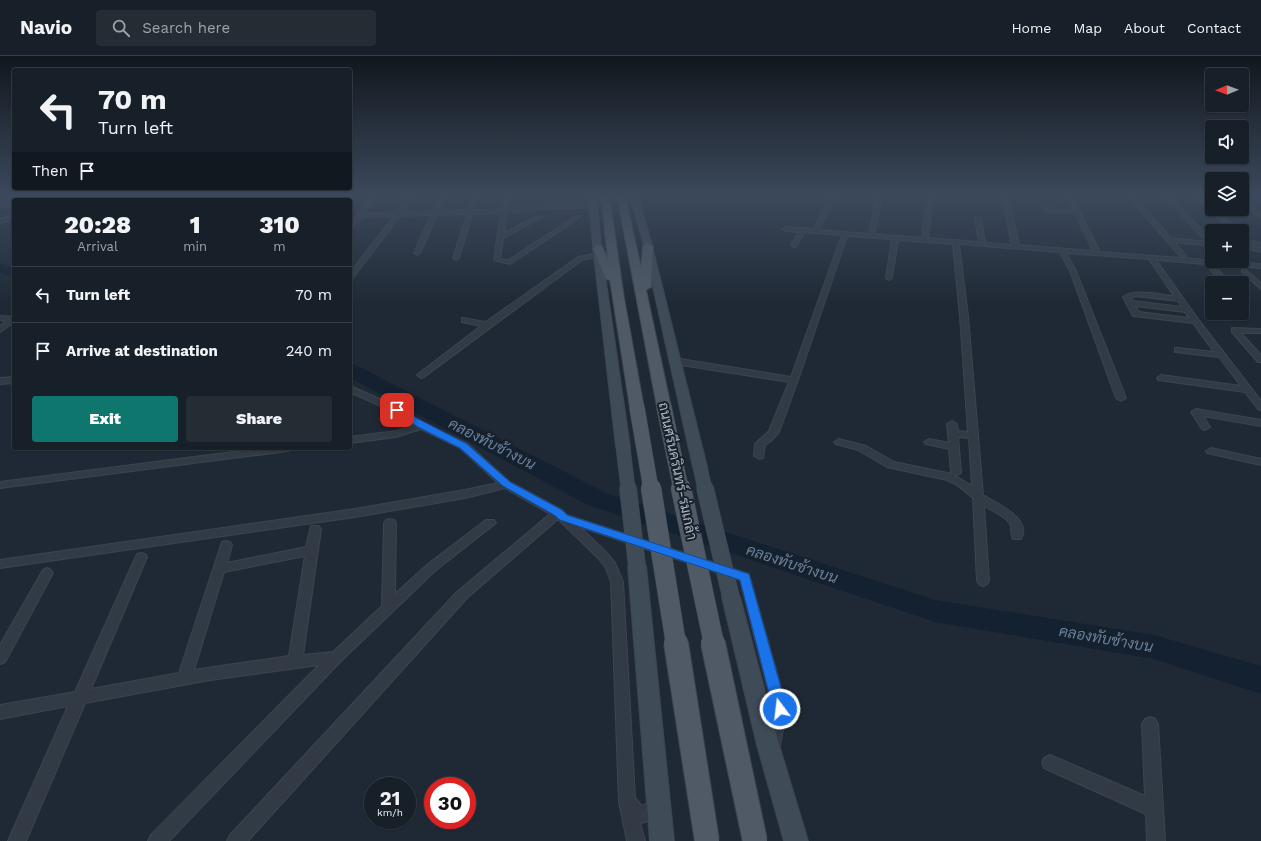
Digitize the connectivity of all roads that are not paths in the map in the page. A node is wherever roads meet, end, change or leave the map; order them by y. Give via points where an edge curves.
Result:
1 (383, 232) edge
2 (426, 232) edge
3 (464, 232) edge
4 (501, 232) edge
5 (512, 232) edge
6 (556, 232) edge
7 (596, 232) edge
8 (610, 232) edge
9 (628, 232) edge
10 (644, 232) edge
11 (801, 232) edge
12 (822, 232) edge
13 (872, 232) edge
14 (926, 232) edge
15 (980, 232) edge
16 (1013, 232) edge
17 (1087, 232) edge
18 (1162, 232) edge
19 (846, 234) junction
20 (871, 236) junction
21 (500, 237) junction
22 (895, 238) junction
23 (925, 240) junction
24 (1169, 240) junction
25 (956, 243) junction
26 (1205, 243) edge
27 (982, 245) junction
28 (648, 246) junction
29 (794, 246) dead end
30 (1249, 246) edge
31 (1016, 248) junction
32 (1260, 249) edge
33 (1062, 251) junction
34 (598, 252) junction
35 (416, 253) dead end
36 (1098, 254) junction
37 (1183, 256) dead end
38 (456, 258) dead end
39 (1151, 258) junction
40 (1205, 262) edge
41 (1249, 265) edge
42 (1261, 266) edge
43 (353, 268) edge
44 (1213, 268) edge
45 (1244, 270) dead end
46 (1220, 276) edge
47 (889, 278) dead end
48 (1261, 287) edge
49 (618, 298) junction
50 (1180, 299) junction
51 (1129, 303) junction
52 (643, 304) junction
53 (1187, 310) junction
54 (0, 318) edge
55 (12, 319) edge
56 (12, 320) edge
57 (465, 320) dead end
58 (1195, 321) junction
59 (487, 325) junction
60 (0, 330) edge
61 (1261, 331) edge
62 (1178, 350) dead end
63 (1220, 355) junction
64 (1261, 360) edge
65 (674, 361) junction
66 (421, 375) dead end
67 (1161, 378) dead end
68 (12, 380) edge
69 (794, 380) junction
70 (0, 381) edge
71 (352, 390) edge
72 (1247, 390) junction
73 (1120, 398) dead end
74 (1261, 407) edge
75 (1261, 423) edge
76 (422, 425) junction
77 (1205, 427) dead end
78 (974, 436) junction
79 (352, 440) edge
80 (839, 442) dead end
81 (929, 442) dead end
82 (954, 447) junction
83 (272, 450) edge
84 (1211, 451) dead end
85 (759, 456) dead end
86 (1261, 462) edge
87 (956, 472) dead end
88 (506, 484) junction
89 (0, 485) edge
90 (978, 497) junction
91 (561, 515) junction
92 (390, 523) dead end
93 (490, 524) dead end
94 (315, 529) dead end
95 (1017, 536) dead end
96 (226, 545) dead end
97 (312, 550) junction
98 (141, 557) dead end
99 (0, 564) edge
100 (218, 569) junction
101 (47, 573) dead end
102 (983, 581) dead end
103 (388, 609) junction
104 (336, 657) junction
105 (0, 658) edge
106 (295, 661) junction
107 (184, 679) junction
108 (80, 698) junction
109 (0, 712) edge
110 (1150, 724) dead end
111 (771, 757) junction
112 (1050, 762) dead end
113 (627, 802) junction
114 (659, 804) junction
115 (1155, 809) junction
116 (17, 841) edge
117 (157, 841) edge
118 (236, 841) edge
119 (636, 841) edge
120 (662, 841) edge
121 (707, 841) edge
122 (755, 841) edge
123 (796, 841) edge
124 (1156, 841) edge

1 - 43 street
2 - 35 street
3 - 38 street
4 - 21 street
5 - 21 street
6 - 21 street via 510,262 497,260
7 - 34 main road
8 - 49 main road, ถนนศรีนครินทร์-ร่มเกล้า
9 - 52 main road, ถนนศรีนครินทร์-ร่มเกล้า
10 - 28 main road, ถนนศรีนครินทร์-ร่มเกล้า
11 - 29 street
12 - 19 street
13 - 20 street
14 - 23 street
15 - 27 street
16 - 31 street
17 - 36 street
18 - 24 street
19 - 20 street
19 - 69 street
20 - 22 street
22 - 23 street
22 - 47 street
23 - 25 street
24 - 26 street
24 - 37 street
25 - 27 street
25 - 78 street
27 - 31 street
28 - 52 main road
28 - 65 main road, ถนนศรีนครินทร์-ร่มเกล้า
30 - 32 street
31 - 33 street
33 - 36 street
33 - 73 street via 1073,271
34 - 49 main road
34 - 59 street via 580,258
34 - 114 main road, bridge via 637,566
36 - 39 street
39 - 40 street
39 - 50 street
41 - 42 street
44 - 46 street
45 - 48 street
49 - 121 main road, ถนนศรีนครินทร์-ร่มเกล้า, bridge via 660,538
50 - 51 street via 1134,294 1127,297
50 - 53 street
51 - 53 street
51 - 58 street via 1134,312 1140,315
52 - 122 main road, ถนนศรีนครินทร์-ร่มเกล้า, bridge
53 - 58 street
54 - 55 street
56 - 60 street
57 - 59 street
58 - 63 street
59 - 66 street
61 - 64 street via 1235,330
62 - 63 street
63 - 72 street
65 - 69 street
65 - 111 main road, ถนนศรีนครินทร์-ร่มเกล้า, bridge
67 - 72 street
68 - 70 street
69 - 85 street via 774,432 760,444
71 - 76 street via 397,410
72 - 74 street
75 - 77 street via 1196,412
76 - 79 street via 404,433
76 - 88 street via 464,446
78 - 82 street via 952,428
78 - 90 street
80 - 90 street via 862,448 891,464 950,478 961,483
81 - 82 street
82 - 87 street
83 - 89 street
84 - 86 street
88 - 91 street
88 - 99 street via 465,494 355,513
90 - 95 street via 1014,519
90 - 102 street
91 - 111 street via 745,577 780,709
91 - 113 street via 602,555 611,566 617,582
91 - 118 street via 462,595
92 - 103 street
93 - 103 street via 432,567
94 - 97 street
96 - 100 street
97 - 100 street
97 - 106 street
98 - 108 street
100 - 107 street
101 - 105 street
103 - 104 street
104 - 106 street
104 - 117 street
106 - 107 street
107 - 108 street
108 - 109 street
108 - 116 street
110 - 115 street
111 - 123 main road, ถนนศรีนครินทร์-ร่มเกล้า
112 - 115 street
113 - 114 street via 639,815
113 - 119 street
114 - 120 main road
115 - 124 street

